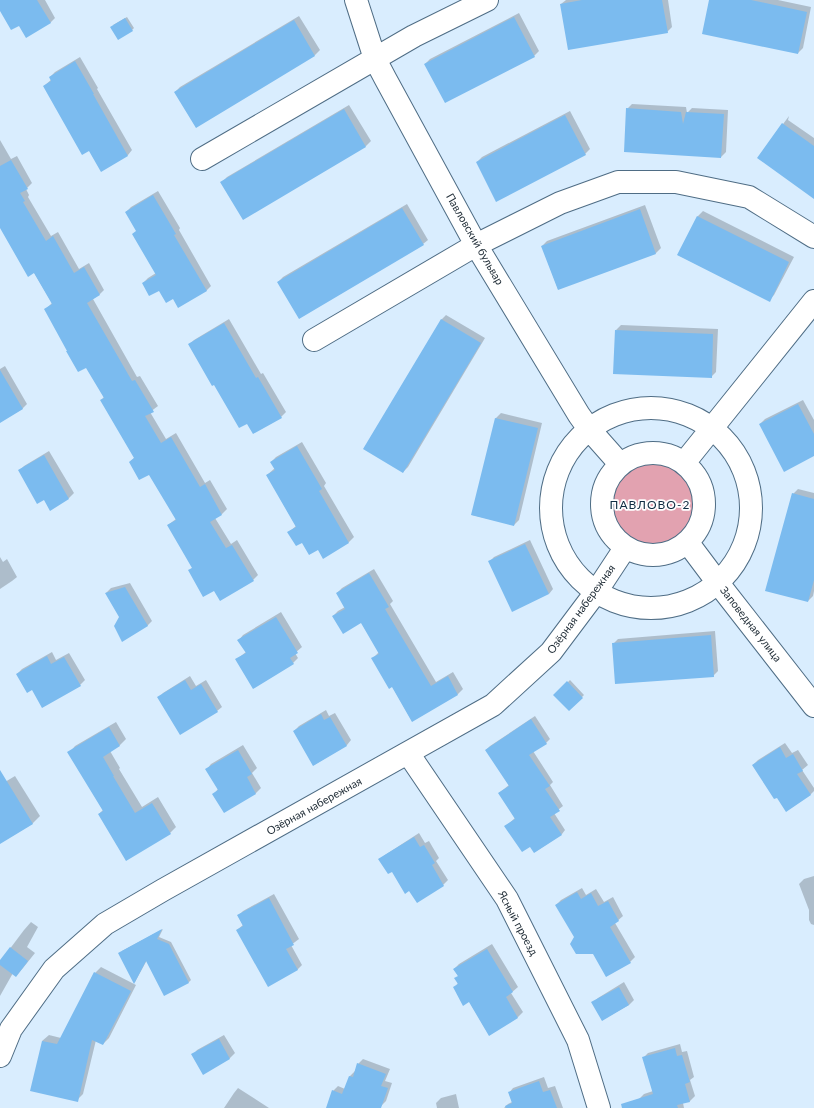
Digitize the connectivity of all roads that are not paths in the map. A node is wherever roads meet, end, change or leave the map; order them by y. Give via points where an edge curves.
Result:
1 (356, 0) edge
2 (487, 0) edge
3 (375, 58) junction
4 (202, 159) dead end
5 (814, 236) edge
6 (476, 245) junction
7 (814, 301) edge
8 (314, 340) dead end
9 (713, 428) junction
10 (589, 429) junction
11 (684, 463) junction
12 (620, 464) junction
13 (688, 542) junction
14 (625, 548) junction
15 (718, 583) junction
16 (596, 592) junction
17 (814, 706) edge
18 (408, 753) junction
19 (0, 1056) edge
20 (599, 1108) edge

1 - 3 street, Павловский бульвар
2 - 3 street
3 - 4 street
3 - 6 street, Павловский бульвар
5 - 6 street via 748,197 676,182 618,182 560,203
6 - 8 street
6 - 10 street, Павловский бульвар
7 - 9 street
9 - 10 street via 688,414 662,408 636,408 611,416
9 - 11 street
9 - 15 street via 736,453 749,485 751,521 740,555
10 - 12 street, Павловский бульвар
10 - 16 street via 567,453 554,482 551,513 557,544 573,571
11 - 12 street via 669,455 652,452 635,456
11 - 13 street via 696,476 704,493 704,511 699,528
12 - 14 street via 608,479 601,498 603,517 611,535
13 - 14 street via 674,552 658,556 641,555
13 - 15 street, Заповедная улица
14 - 16 street, Озёрная набережная
15 - 16 street via 690,600 658,608 626,605
15 - 17 street, Заповедная улица
16 - 18 street, Озёрная набережная via 551,652 493,705
18 - 19 street, Озёрная набережная via 105,924 54,969 11,1029
18 - 20 street, Ясный проезд via 507,899 578,1040

